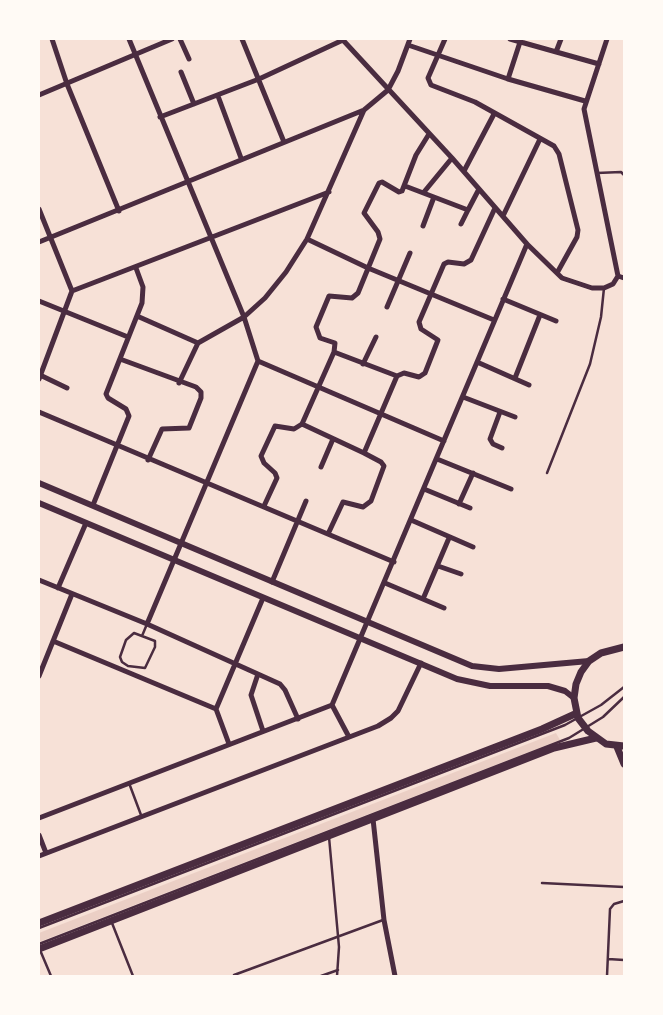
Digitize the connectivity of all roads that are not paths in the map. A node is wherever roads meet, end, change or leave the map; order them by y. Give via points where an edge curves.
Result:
1 (52, 39) edge
2 (129, 39) edge
3 (172, 39) edge
4 (180, 39) edge
5 (242, 39) edge
6 (343, 39) edge
7 (410, 39) edge
8 (444, 39) edge
9 (510, 39) edge
10 (561, 39) edge
11 (607, 39) edge
12 (521, 40) edge
13 (408, 45) junction
14 (556, 52) junction
15 (135, 55) junction
16 (439, 56) junction
17 (189, 59) dead end
18 (599, 64) junction
19 (181, 72) dead end
20 (259, 79) junction
21 (508, 79) junction
22 (67, 84) junction
23 (388, 90) junction
24 (39, 95) edge
25 (218, 96) junction
26 (585, 102) junction
27 (194, 104) junction
28 (364, 110) junction
29 (494, 114) junction
30 (160, 117) junction
31 (430, 134) junction
32 (540, 139) junction
33 (284, 142) junction
34 (241, 158) junction
35 (452, 158) junction
36 (464, 171) junction
37 (596, 173) junction
38 (624, 175) edge
39 (188, 181) junction
40 (405, 186) junction
41 (479, 190) junction
42 (329, 192) junction
43 (424, 192) junction
44 (434, 197) junction
45 (495, 208) junction
46 (39, 209) edge
47 (468, 210) junction
48 (119, 211) junction
49 (503, 216) junction
50 (461, 224) dead end
51 (423, 226) dead end
52 (50, 237) junction
53 (211, 238) junction
54 (307, 238) junction
55 (39, 242) edge
56 (527, 244) junction
57 (410, 253) dead end
58 (136, 268) junction
59 (368, 268) junction
60 (556, 273) junction
61 (618, 276) junction
62 (624, 278) edge
63 (398, 281) junction
64 (604, 288) junction
65 (72, 291) junction
66 (431, 294) junction
67 (503, 299) junction
68 (39, 301) edge
69 (387, 307) dead end
70 (66, 311) junction
71 (540, 315) junction
72 (137, 316) junction
73 (244, 317) junction
74 (494, 320) junction
75 (556, 320) dead end
76 (128, 337) junction
77 (376, 337) dead end
78 (198, 343) junction
79 (334, 352) junction
80 (120, 359) junction
81 (258, 361) junction
82 (477, 362) junction
83 (363, 364) junction
84 (397, 376) junction
85 (39, 377) edge
86 (515, 378) junction
87 (179, 383) junction
88 (529, 385) dead end
89 (67, 388) dead end
90 (318, 389) junction
91 (463, 397) junction
92 (39, 412) edge
93 (500, 412) junction
94 (381, 414) junction
95 (515, 417) dead end
96 (302, 424) junction
97 (333, 439) junction
98 (444, 441) junction
99 (118, 446) junction
100 (502, 448) dead end
101 (364, 453) junction
102 (437, 459) junction
103 (148, 460) junction
104 (321, 467) dead end
105 (473, 473) junction
106 (547, 473) dead end
107 (207, 482) junction
108 (39, 483) edge
109 (424, 489) junction
110 (511, 489) dead end
111 (306, 501) dead end
112 (39, 503) edge
113 (459, 504) junction
114 (93, 505) junction
115 (264, 506) junction
116 (470, 508) dead end
117 (411, 520) junction
118 (298, 521) junction
119 (86, 523) junction
120 (328, 534) junction
121 (450, 538) junction
122 (182, 543) junction
123 (473, 547) dead end
124 (175, 560) junction
125 (394, 562) junction
126 (438, 566) junction
127 (461, 574) dead end
128 (39, 580) edge
129 (272, 582) junction
130 (385, 584) junction
131 (58, 588) junction
132 (72, 594) junction
133 (263, 598) junction
134 (423, 599) junction
135 (444, 608) dead end
136 (367, 623) junction
137 (147, 624) junction
138 (142, 636) junction
139 (359, 640) junction
140 (53, 641) junction
141 (624, 647) edge
142 (589, 661) junction
143 (421, 663) junction
144 (235, 665) junction
145 (130, 669) junction
146 (258, 674) junction
147 (39, 676) edge
148 (624, 687) edge
149 (624, 697) edge
150 (574, 698) junction
151 (332, 706) junction
152 (216, 709) junction
153 (578, 715) junction
154 (298, 719) junction
155 (586, 728) junction
156 (263, 731) junction
157 (349, 737) junction
158 (596, 738) junction
159 (229, 744) junction
160 (620, 746) edge
161 (624, 764) edge
162 (129, 783) junction
163 (141, 815) junction
164 (39, 818) edge
165 (373, 820) junction
166 (39, 835) edge
167 (329, 837) junction
168 (46, 854) junction
169 (39, 856) edge
170 (542, 883) dead end
171 (624, 887) edge
172 (624, 901) edge
173 (384, 920) junction
174 (112, 921) junction
175 (39, 923) edge
176 (39, 928) edge
177 (338, 937) junction
178 (39, 947) edge
179 (608, 959) junction
180 (624, 960) edge
181 (338, 970) junction
182 (234, 975) dead end
183 (51, 976) edge
184 (133, 976) edge
185 (320, 976) edge
186 (337, 976) edge
187 (395, 976) edge
188 (607, 976) edge

1 - 22 street
2 - 15 street
3 - 15 street
4 - 17 street
5 - 20 street
6 - 20 street
6 - 23 street
7 - 13 street
8 - 16 street
9 - 12 street
10 - 14 street
11 - 18 street
12 - 14 street
12 - 21 street
13 - 16 street
13 - 23 street
14 - 18 street
15 - 22 street
15 - 30 street
16 - 21 street
16 - 29 street via 428,78 431,85 475,102
18 - 26 street
19 - 27 street
20 - 25 street
20 - 33 street
21 - 26 street
22 - 24 street
22 - 48 street
23 - 28 street
23 - 31 street
25 - 27 street
25 - 34 street
26 - 37 street via 585,120
27 - 30 street
28 - 33 street
28 - 42 street
29 - 32 street
29 - 36 street
30 - 39 street
31 - 35 street
31 - 40 street via 416,155
32 - 49 street
32 - 60 street via 554,146 559,154 578,224 577,237
33 - 34 street
34 - 39 street
35 - 36 street
35 - 43 street
36 - 41 street
37 - 38 lane via 621,172
37 - 61 street
39 - 48 street
39 - 53 street
40 - 43 street
40 - 59 street via 399,192 379,183 364,214 381,237
41 - 45 street
41 - 47 street
42 - 53 street
42 - 54 street
43 - 44 street
44 - 47 street
44 - 51 street
45 - 49 street
45 - 66 street via 472,260 464,264 445,263
46 - 52 street
47 - 50 street
48 - 52 street
49 - 56 street
52 - 55 street
52 - 65 street
53 - 58 street
53 - 73 street
54 - 59 street
54 - 73 street via 277,283
56 - 60 street
56 - 67 street
57 - 63 street
58 - 65 street
58 - 72 street via 144,292
59 - 63 street
59 - 79 street via 354,297 330,296 316,328 320,338 335,344
60 - 64 street via 573,283
61 - 62 street
61 - 64 street via 613,284
63 - 66 street
63 - 69 street
64 - 106 lane via 590,364
65 - 70 street
66 - 74 street
66 - 84 street via 419,322 438,341 425,373 419,378 404,373
67 - 71 street
67 - 74 street
68 - 70 street
70 - 76 street
70 - 85 street
71 - 75 street
71 - 86 street
72 - 76 street
72 - 78 street
73 - 78 street
73 - 81 street
74 - 82 street
76 - 80 street
77 - 83 street
78 - 87 street
79 - 83 street
79 - 90 street
80 - 87 street
80 - 99 street via 106,394 129,414
81 - 90 street
81 - 107 street
82 - 86 street
82 - 91 street
83 - 84 street
84 - 94 street
85 - 89 street
86 - 88 street
87 - 103 street via 196,387 201,392 189,428 162,429
90 - 94 street
90 - 96 street
91 - 93 street
91 - 98 street
92 - 99 street
93 - 95 street
93 - 100 street via 490,439
94 - 98 street
94 - 101 street
96 - 97 street
96 - 115 street via 294,429 279,425 273,428 261,456 276,478
97 - 101 street
97 - 104 street
98 - 102 street
99 - 103 street
99 - 114 street
101 - 120 street via 384,466 371,501 365,507 344,502
102 - 105 street
102 - 109 street
103 - 107 street
105 - 110 street
105 - 113 street
107 - 115 street
107 - 122 street
108 - 114 street
109 - 113 street
109 - 117 street
111 - 118 street
112 - 119 street
113 - 116 street
114 - 122 street
115 - 118 street
117 - 121 street
117 - 125 street
118 - 120 street
118 - 129 street
119 - 124 street
119 - 131 street
120 - 125 street
121 - 123 street
121 - 126 street
122 - 124 street
122 - 129 street
124 - 133 street
124 - 137 street
125 - 130 street
126 - 127 street
126 - 134 street
128 - 131 street
129 - 136 street
130 - 134 street
130 - 136 street
131 - 132 street
132 - 137 street
132 - 140 street
133 - 139 street
133 - 144 street
134 - 135 street
136 - 139 street
136 - 142 street via 472,666 498,669
137 - 138 lane
137 - 144 street
138 - 145 lane via 129,635 120,657
138 - 145 lane via 155,641 155,647 145,668
139 - 143 street
139 - 151 street
140 - 145 street
140 - 147 street
141 - 142 main road via 601,652
142 - 150 main road via 576,684
143 - 150 street via 472,684 548,686 565,691
143 - 157 street via 404,702 392,718
144 - 146 street
144 - 152 street
145 - 152 street
146 - 154 street via 283,687
146 - 156 street via 251,695
148 - 153 lane via 601,706
149 - 155 lane
150 - 153 main road
151 - 154 street
151 - 157 street
152 - 159 street
153 - 155 main road
153 - 175 main road
153 - 176 lane via 566,725
154 - 156 street
155 - 158 main road
155 - 178 lane via 569,738
156 - 159 street
157 - 163 street
158 - 160 main road
158 - 165 main road via 562,745
159 - 162 street
160 - 161 main road
162 - 163 lane
162 - 164 street
163 - 168 street
165 - 167 main road
165 - 173 street
166 - 168 street
167 - 174 main road
167 - 177 lane
168 - 169 street
170 - 171 lane
172 - 179 lane via 610,909
173 - 177 lane
173 - 187 street
174 - 178 main road
174 - 184 lane
177 - 181 lane
177 - 182 lane
178 - 183 lane
179 - 180 lane
179 - 188 lane
181 - 185 lane
181 - 186 lane

